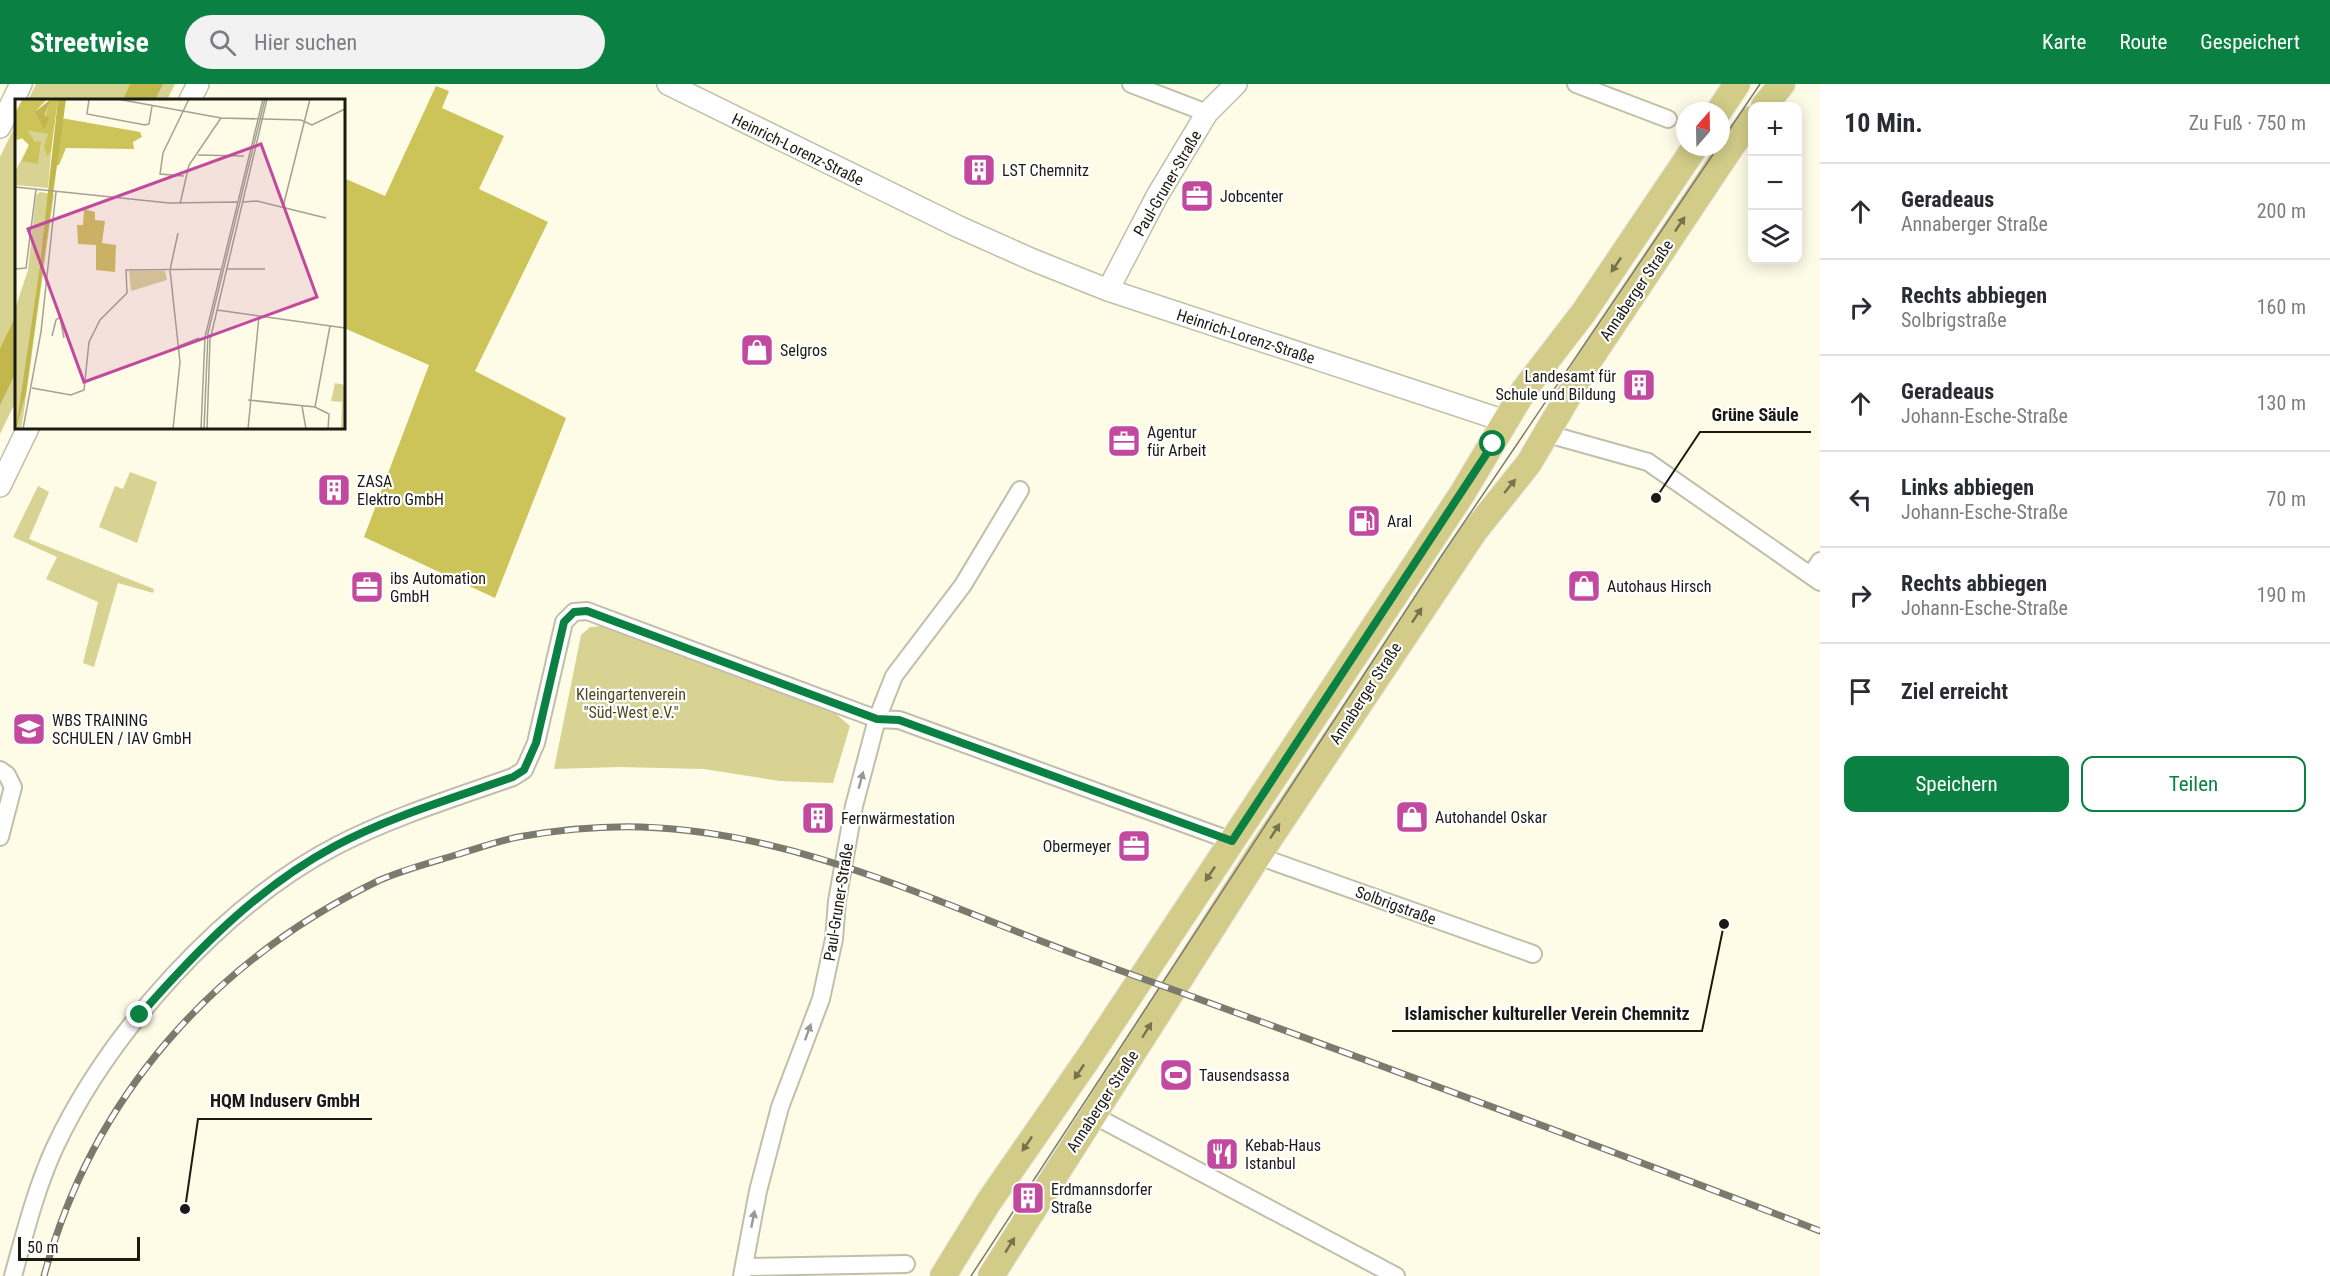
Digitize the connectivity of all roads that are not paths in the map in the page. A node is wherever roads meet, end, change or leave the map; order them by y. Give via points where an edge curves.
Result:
1 (21, 84) edge
2 (198, 84) edge
3 (668, 84) edge
4 (1131, 84) edge
5 (1236, 84) edge
6 (1576, 84) edge
7 (1737, 84) edge
8 (1782, 84) edge
9 (190, 99) edge
10 (1725, 102) edge
11 (1767, 102) edge
12 (1207, 113) junction
13 (1668, 119) dead end
14 (1748, 124) edge
15 (0, 127) edge
16 (1689, 156) edge
17 (1108, 290) junction
18 (1505, 421) junction
19 (28, 429) edge
20 (1548, 434) junction
21 (0, 486) edge
22 (1020, 490) dead end
23 (1817, 573) edge
24 (877, 719) junction
25 (0, 770) edge
26 (0, 837) edge
27 (1232, 841) junction
28 (1258, 856) junction
29 (1533, 954) dead end
30 (1062, 1097) junction
31 (1093, 1115) junction
32 (906, 1264) dead end
33 (1369, 1270) edge
34 (743, 1272) edge
35 (13, 1276) edge
36 (943, 1276) edge
37 (991, 1276) edge
38 (1396, 1276) edge

1 - 15 street
2 - 9 street
3 - 17 street, Heinrich-Lorenz-Straße via 959,227
4 - 12 street
5 - 12 street, Paul-Gruner-Straße
6 - 13 street
7 - 10 main road
8 - 11 main road
12 - 17 street, Paul-Gruner-Straße via 1157,196
20 -> 14 main road, Annaberger Straße via 1592,356
16 -> 18 main road, Annaberger Straße
17 - 18 street, Heinrich-Lorenz-Straße
18 - 20 main road, Heinrich-Lorenz-Straße
18 - 27 main road, Annaberger Straße via 1462,494
19 - 21 street
20 - 23 street, Heinrich-Lorenz-Straße via 1648,462
28 -> 20 main road, Annaberger Straße via 1474,532
22 - 24 street, Paul-Gruner-Straße via 963,585 894,676
24 - 27 street via 899,720
34 -> 24 street, Paul-Gruner-Straße via 758,1191 780,1107 821,999 854,806
24 - 35 street via 587,611 574,612 564,622 536,743 524,770 335,846 269,888 189,959 140,1015 100,1069 55,1147 35,1198
25 - 26 street via 13,787
27 -> 30 main road, Annaberger Straße
28 - 29 street, Solbrigstraße
31 -> 28 main road, Annaberger Straße
30 - 31 main road
30 -> 36 main road, Annaberger Straße
31 - 33 street
37 -> 31 main road, Annaberger Straße
32 - 34 street
33 - 38 street

